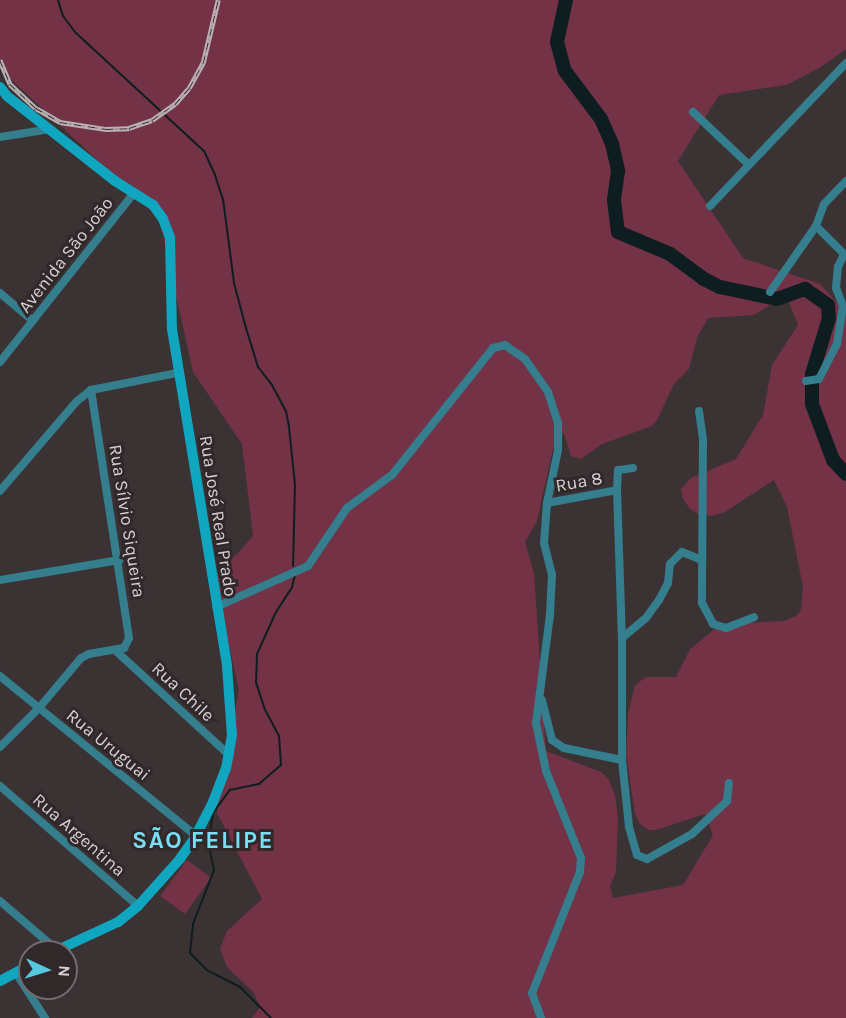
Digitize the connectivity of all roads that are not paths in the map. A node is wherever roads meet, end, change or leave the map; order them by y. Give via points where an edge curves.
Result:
1 (846, 63) edge
2 (0, 87) edge
3 (693, 112) dead end
4 (50, 129) junction
5 (0, 137) edge
6 (749, 165) junction
7 (846, 181) edge
8 (133, 194) junction
9 (711, 206) dead end
10 (816, 226) junction
11 (845, 255) edge
12 (0, 292) edge
13 (770, 292) dead end
14 (33, 321) junction
15 (0, 362) edge
16 (177, 373) junction
17 (806, 381) dead end
18 (91, 390) junction
19 (699, 411) dead end
20 (633, 468) dead end
21 (617, 490) junction
22 (0, 491) edge
23 (547, 503) junction
24 (119, 560) junction
25 (702, 560) junction
26 (0, 580) edge
27 (216, 607) junction
28 (754, 617) dead end
29 (622, 638) junction
30 (116, 651) junction
31 (0, 676) edge
32 (540, 693) junction
33 (39, 708) junction
34 (0, 747) edge
35 (229, 755) junction
36 (622, 760) junction
37 (729, 783) dead end
38 (0, 786) edge
39 (196, 836) junction
40 (0, 901) edge
41 (138, 906) junction
42 (43, 940) edge
43 (78, 940) edge
44 (16, 972) joint
45 (0, 981) edge
46 (45, 1018) edge
47 (541, 1018) edge

1 - 6 street
2 - 4 street, Rua José Real Prado
3 - 6 street
4 - 5 street
4 - 8 street, Rua José Real Prado
6 - 9 street
7 - 10 street via 824,204
8 - 14 street, Avenida São João
8 - 16 street, Rua José Real Prado via 153,205 170,237
10 - 11 street
10 - 13 street
11 - 17 street via 838,267 836,288 843,306 837,344 819,379
12 - 14 street
14 - 15 street, Avenida São João
16 - 18 street
16 - 27 street, Rua José Real Prado
18 - 22 street via 76,402
18 - 24 street, Rua Sílvio Siqueira
19 - 25 street via 703,441
20 - 21 street, Rua 8 via 618,470
21 - 23 street, Rua 8
21 - 29 street
23 - 27 street via 558,450 558,423 548,392 525,358 505,345 493,348 393,475 347,508 308,566
23 - 32 street via 544,543 552,574
24 - 26 street
24 - 30 street, Rua Sílvio Siqueira via 129,638 124,648
25 - 28 street via 702,603 713,624 726,628
25 - 29 street via 682,552 670,564 668,583 659,600 646,618
27 - 35 street, Rua José Real Prado via 227,666 232,735
29 - 36 street
30 - 33 street via 81,658
30 - 35 street, Rua Chile
31 - 33 street, Rua Uruguai
32 - 36 street via 552,740 564,748
32 - 47 street via 536,723 546,771 581,858 580,872 532,993
33 - 34 street
33 - 39 street, Rua Uruguai
35 - 39 street, Rua José Real Prado
36 - 37 street via 629,827 637,855 647,858 692,834 716,813 727,801
38 - 41 street, Rua Argentina
39 - 41 street, Rua José Real Prado
40 - 42 street
41 - 43 street, Rua José Real Prado via 118,922
44 - 45 street
44 - 46 street

